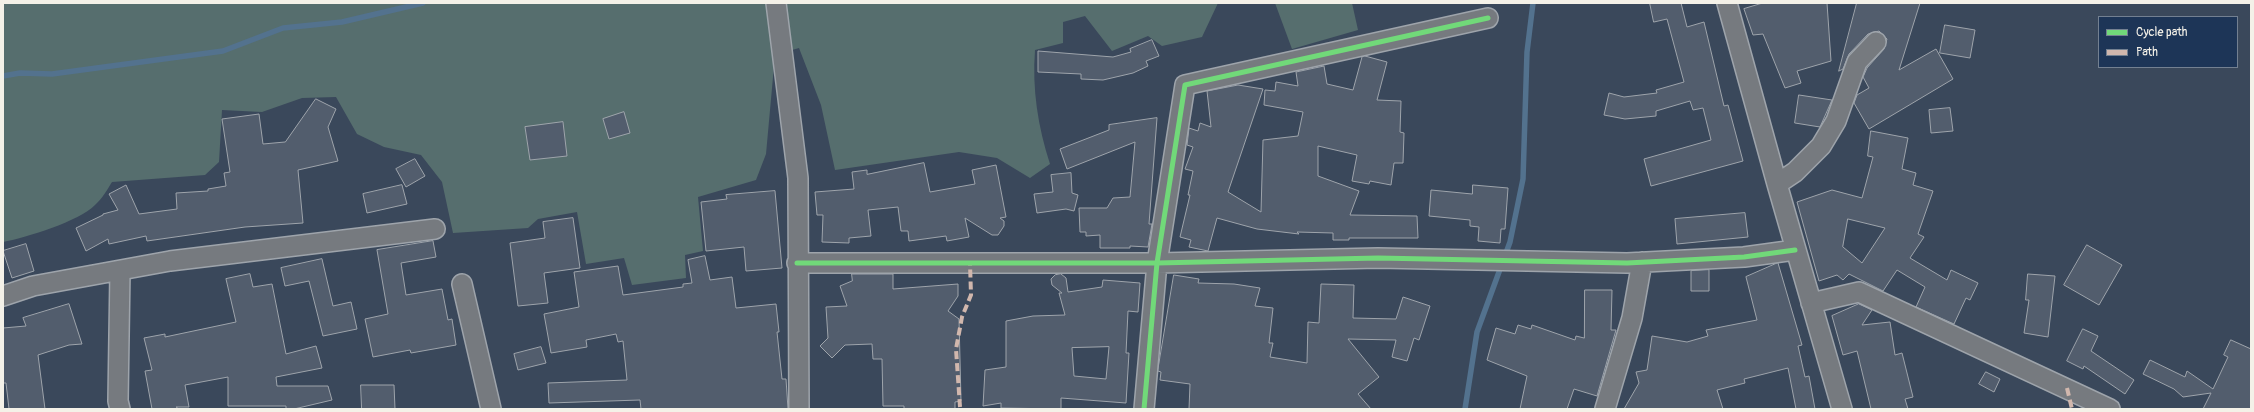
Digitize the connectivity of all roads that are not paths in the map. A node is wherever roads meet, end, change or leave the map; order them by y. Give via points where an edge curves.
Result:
1 (776, 3) edge
2 (1727, 3) edge
3 (1488, 18) dead end
4 (1876, 42) dead end
5 (1777, 184) junction
6 (435, 229) dead end
7 (1795, 250) junction
8 (1642, 262) junction
9 (797, 263) junction
10 (1157, 263) junction
11 (120, 271) junction
12 (462, 284) dead end
13 (3, 296) edge
14 (1811, 303) junction
15 (120, 409) edge
16 (491, 409) edge
17 (799, 409) edge
18 (1144, 409) edge
19 (1605, 409) edge
20 (1842, 409) edge
21 (2110, 409) edge

1 - 9 street via 798,178
2 - 5 street
3 - 10 street via 1184,85
4 - 5 street via 1857,62 1836,121 1820,146 1795,172
5 - 7 street
6 - 11 street via 170,261
7 - 8 street via 1744,257
7 - 14 street
8 - 10 street via 1378,258
8 - 19 street via 1632,318
9 - 10 street
9 - 17 street
10 - 18 street
11 - 13 street via 34,286
11 - 15 street
12 - 16 street
14 - 20 street
14 - 21 street via 1859,292

